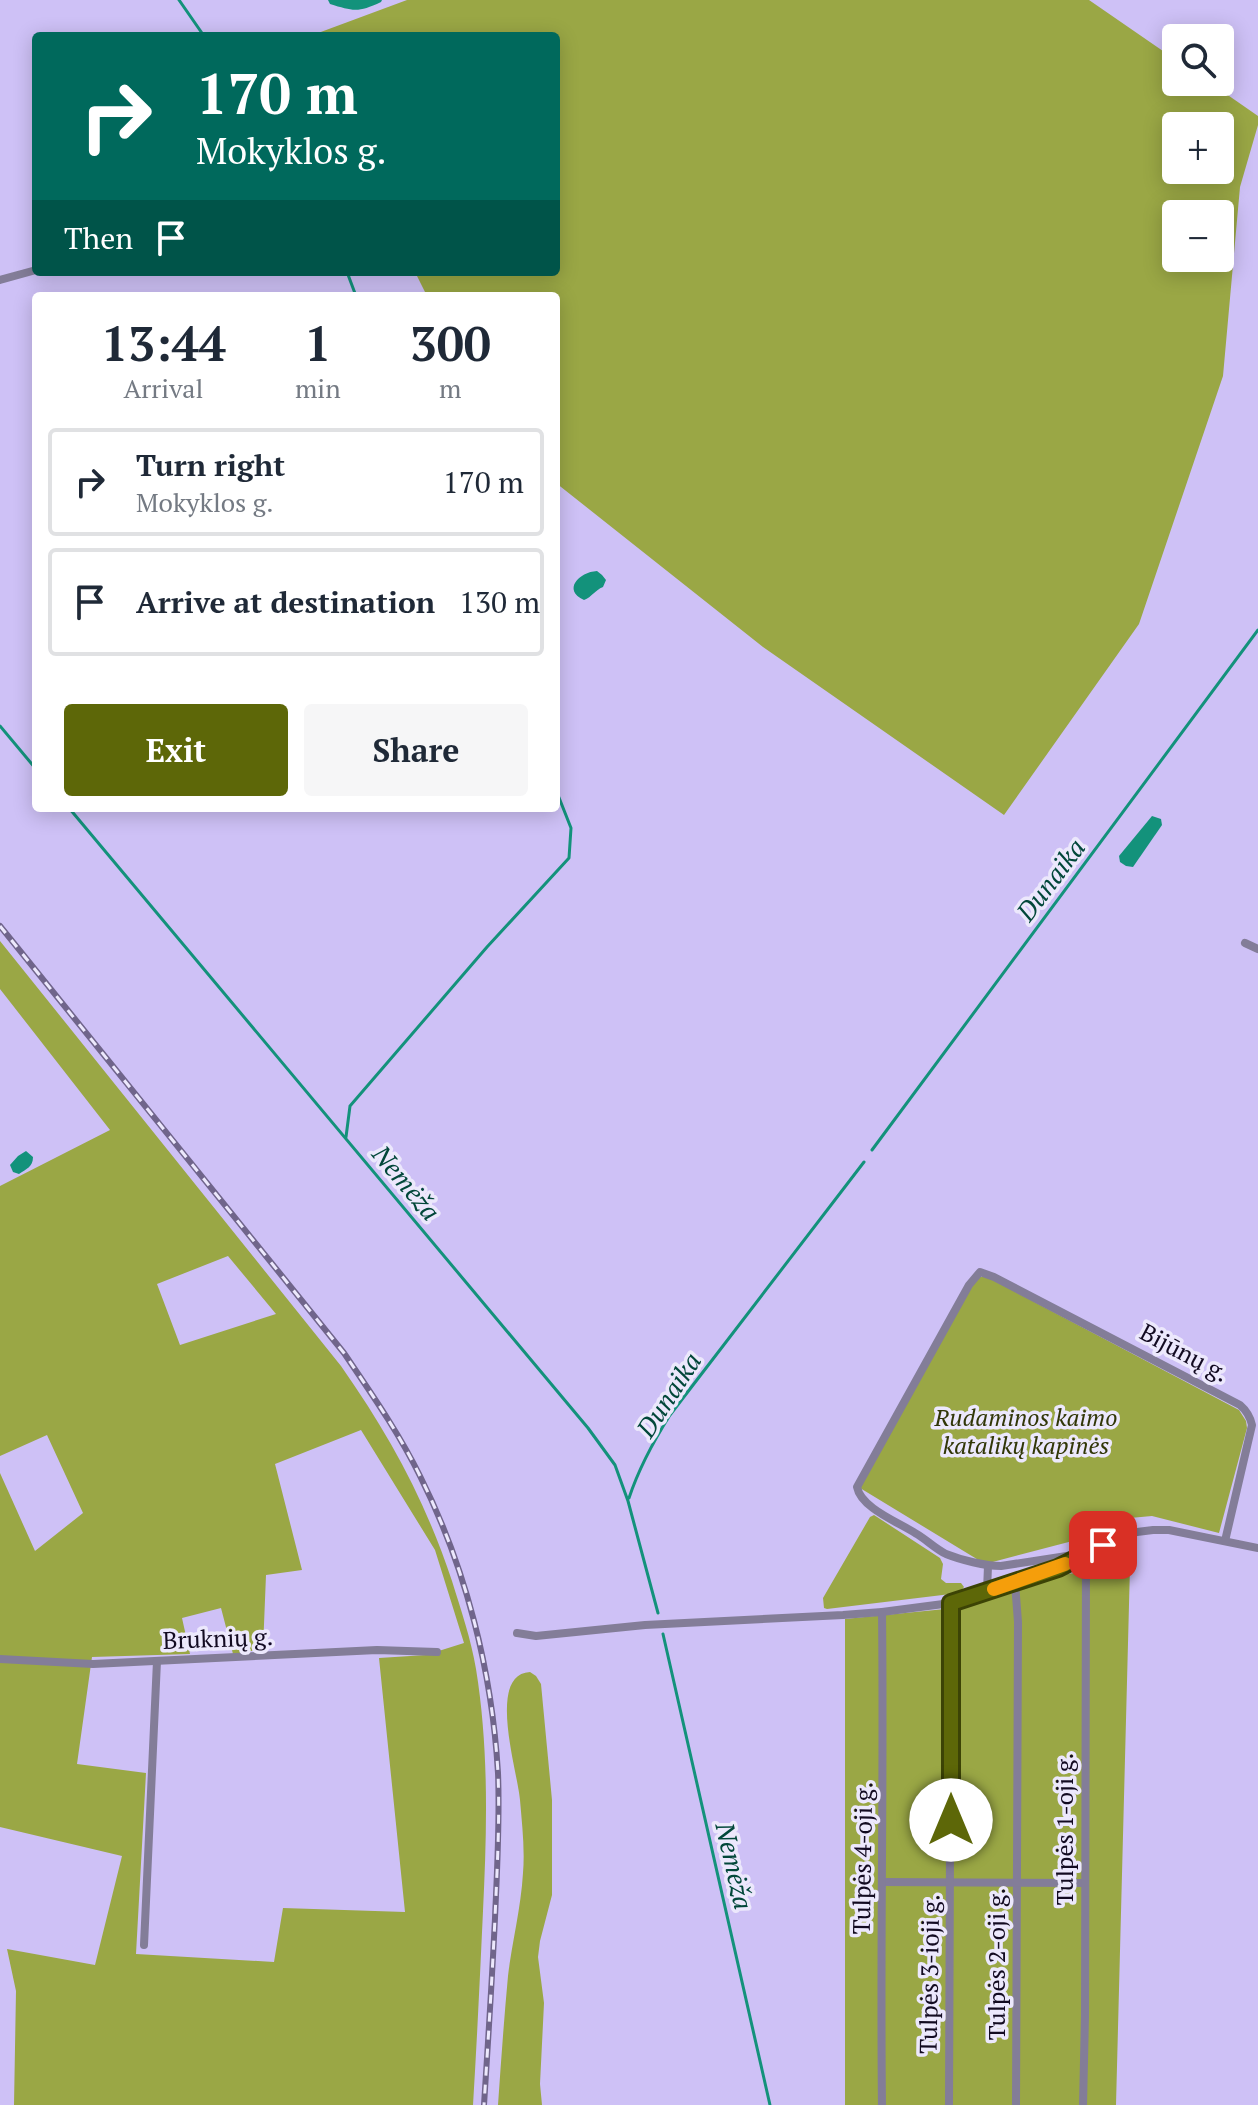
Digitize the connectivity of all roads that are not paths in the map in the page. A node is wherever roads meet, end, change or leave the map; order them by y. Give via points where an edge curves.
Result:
1 (32, 271) edge
2 (0, 280) edge
3 (1245, 943) dead end
4 (1258, 949) edge
5 (1225, 1541) junction
6 (1258, 1548) edge
7 (1086, 1553) junction
8 (988, 1566) junction
9 (1015, 1583) junction
10 (987, 1591) junction
11 (951, 1603) junction
12 (882, 1612) junction
13 (517, 1633) dead end
14 (437, 1652) dead end
15 (0, 1659) edge
16 (157, 1661) junction
17 (883, 1882) junction
18 (1018, 1882) junction
19 (951, 1883) junction
20 (1085, 1883) junction
21 (144, 1945) dead end
22 (882, 2105) edge
23 (949, 2105) edge
24 (1016, 2105) edge
25 (1083, 2105) edge

1 - 2 street
3 - 4 street
5 - 6 street
5 - 7 street via 1153,1530 1129,1534
5 - 8 street, Bijūnų g. via 1252,1425 1247,1410 980,1272 857,1493 936,1549
7 - 8 street
7 - 9 street
7 - 20 street, Tulpės 1-oji g.
8 - 10 street
9 - 10 street
9 - 18 street, Tulpės 2-oji g.
10 - 11 street
11 - 12 street
11 - 19 street, Tulpės 3-ioji g.
12 - 13 street via 536,1636
12 - 17 street, Tulpės 4-oji g.
14 - 16 street, Bruknių g.
15 - 16 street, Bruknių g.
16 - 21 street
17 - 19 street
17 - 22 street, Tulpės 4-oji g.
18 - 19 street
18 - 20 street
18 - 24 street, Tulpės 2-oji g.
19 - 23 street, Tulpės 3-ioji g.
20 - 25 street, Tulpės 1-oji g.

